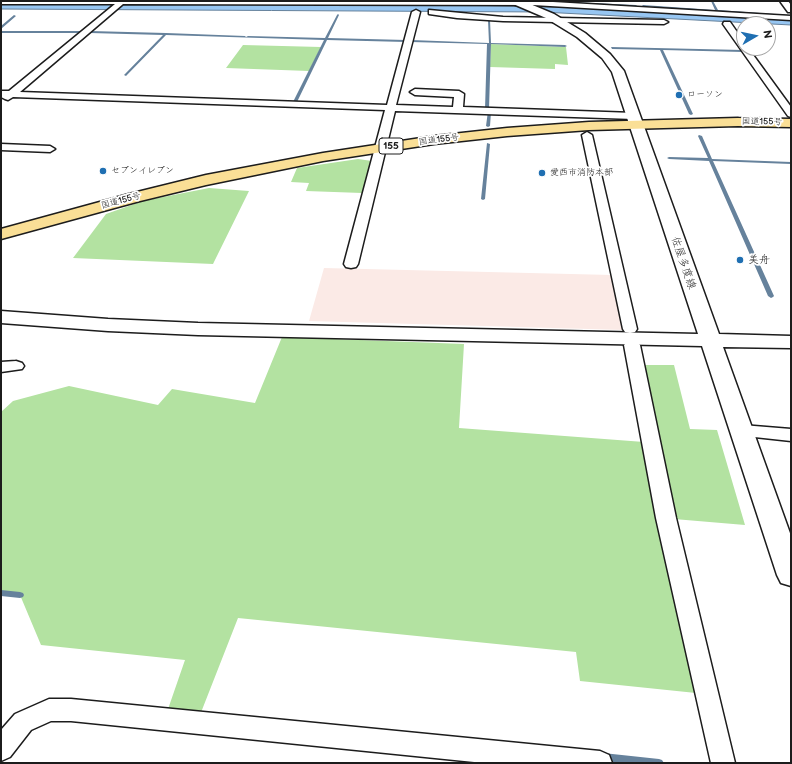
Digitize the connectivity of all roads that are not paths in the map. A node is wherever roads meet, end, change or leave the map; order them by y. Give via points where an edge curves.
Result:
1 (784, 1) edge
2 (1, 2) edge
3 (518, 2) edge
4 (118, 7) edge
5 (791, 10) edge
6 (97, 11) dead end
7 (554, 18) junction
8 (791, 18) edge
9 (670, 22) dead end
10 (736, 24) edge
11 (736, 39) edge
12 (750, 56) edge
13 (1, 94) edge
14 (11, 94) junction
15 (1, 103) edge
16 (390, 107) junction
17 (411, 108) junction
18 (458, 110) junction
19 (791, 114) edge
20 (635, 120) junction
21 (791, 123) edge
22 (587, 135) dead end
23 (1, 147) edge
24 (380, 148) junction
25 (50, 149) dead end
26 (1, 234) edge
27 (351, 264) dead end
28 (1, 317) edge
29 (710, 340) junction
30 (791, 342) edge
31 (742, 431) junction
32 (791, 435) edge
33 (783, 528) edge
34 (791, 575) edge
35 (1, 749) edge
36 (600, 763) edge
37 (723, 763) edge

1 - 5 street
2 - 4 street
3 - 4 street
3 - 7 main road, 佐屋多度線
3 - 8 street
4 - 6 street
4 - 14 street
7 - 9 street
7 - 16 street via 503,19 412,12
7 - 20 main road, 佐屋多度線 via 581,34 606,56 618,71
10 - 11 street via 723,24
12 - 19 street
13 - 14 street
14 - 15 street
14 - 16 street
16 - 17 street
16 - 24 street
17 - 18 street
17 - 18 street via 416,89 459,94
18 - 20 street
20 - 21 highway, 国道155号 / 155
20 - 24 highway, 国道155号 / 155 via 507,132
20 - 29 main road, 佐屋多度線
22 - 37 street via 631,337 666,518
23 - 25 street
24 - 26 highway, 国道155号 / 155 via 206,180
24 - 27 street
28 - 29 main road via 198,329
29 - 30 main road
29 - 31 main road, 佐屋多度線
31 - 32 street
31 - 33 main road, 佐屋多度線
33 - 34 main road, 佐屋多度線
35 - 36 street via 24,722 49,710 71,710

